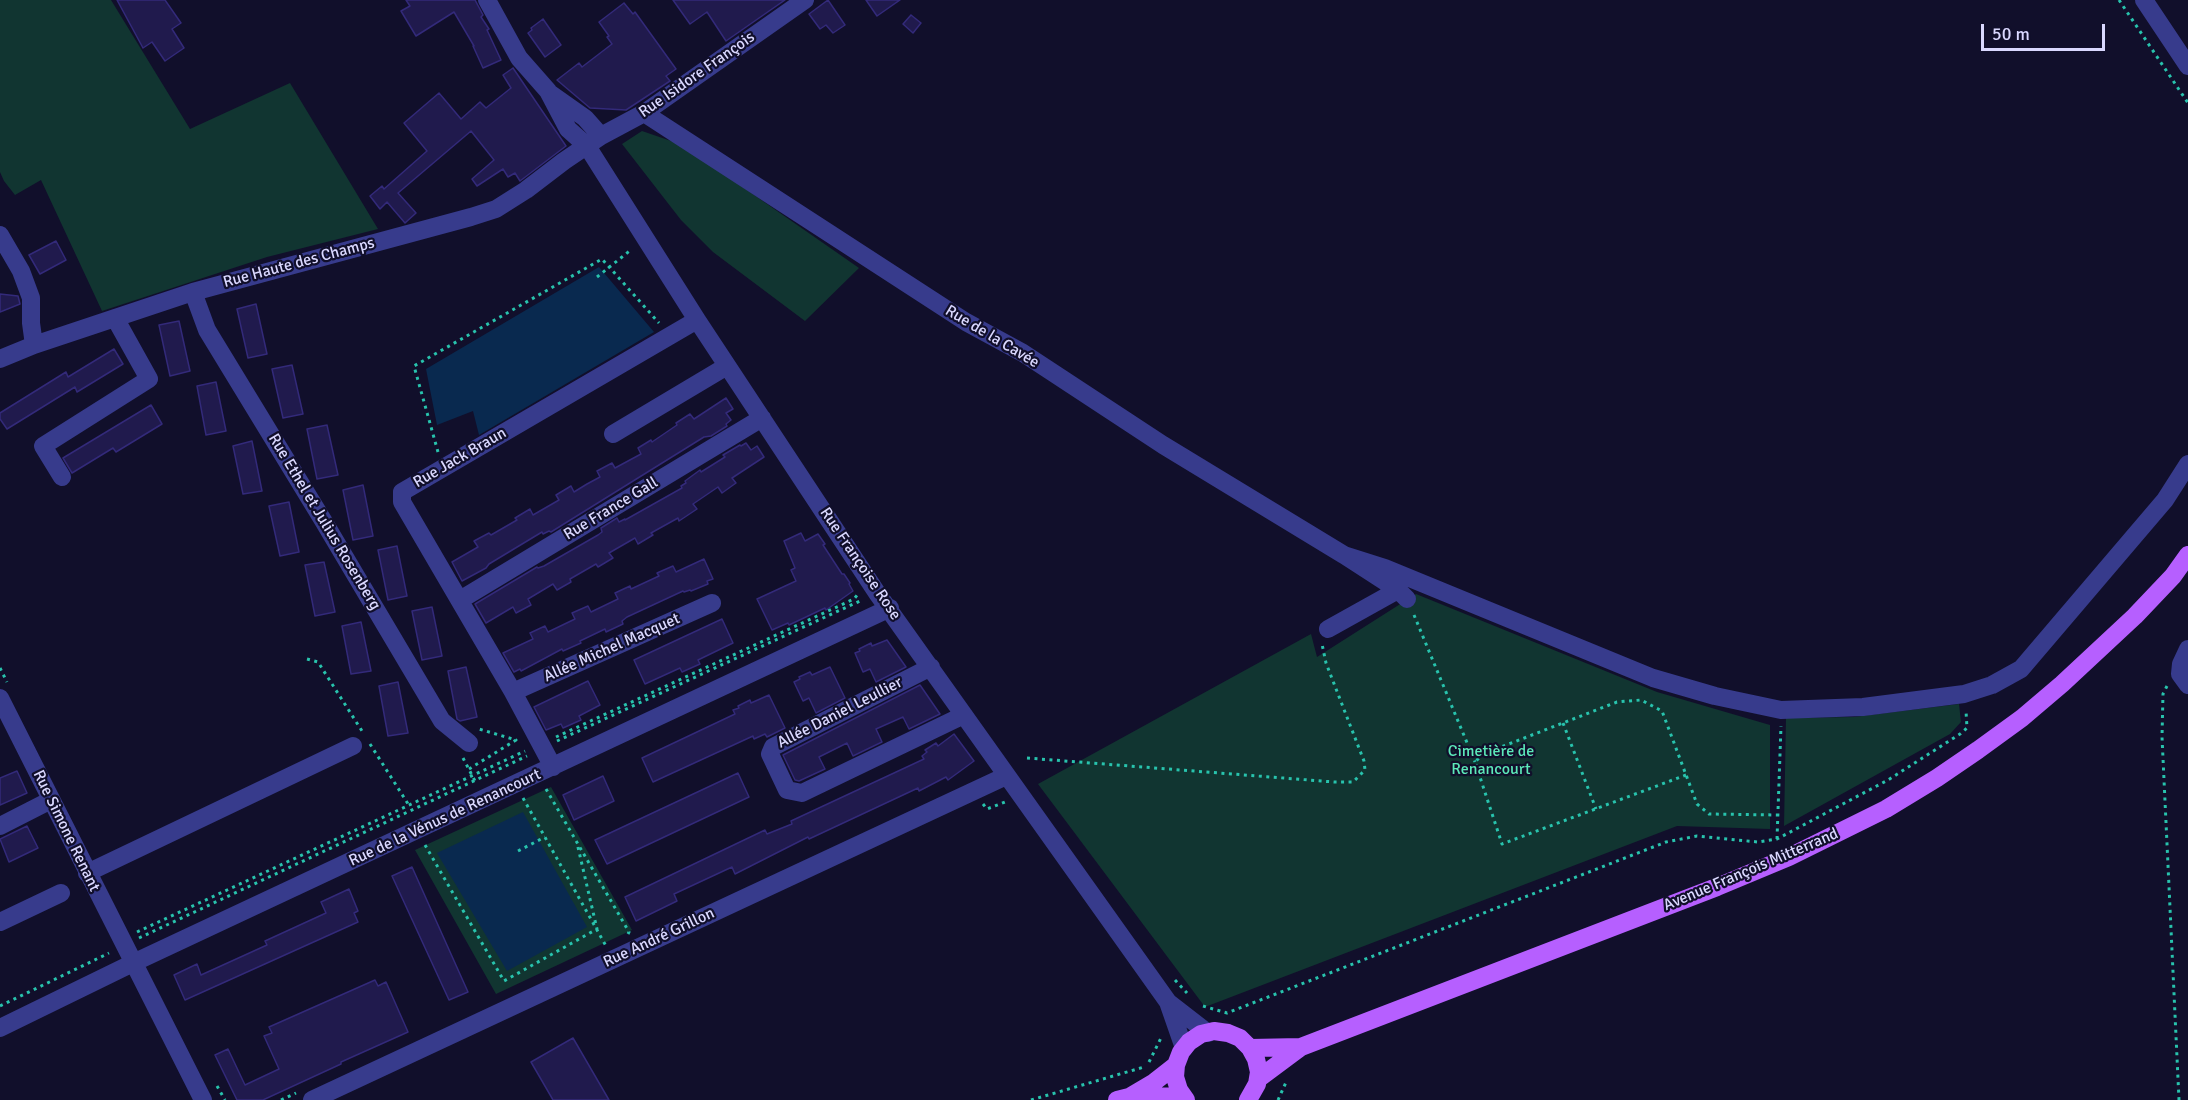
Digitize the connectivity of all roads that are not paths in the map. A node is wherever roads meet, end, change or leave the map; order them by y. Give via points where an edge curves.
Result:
1 (487, 0) edge
2 (805, 0) edge
3 (2144, 0) edge
4 (2188, 66) edge
5 (644, 113) junction
6 (594, 141) junction
7 (0, 235) edge
8 (193, 292) junction
9 (115, 318) junction
10 (697, 320) junction
11 (34, 345) junction
12 (0, 358) edge
13 (727, 366) junction
14 (762, 418) junction
15 (612, 434) dead end
16 (2188, 464) edge
17 (62, 477) dead end
18 (1344, 555) junction
19 (2188, 555) edge
20 (2188, 564) edge
21 (2173, 576) junction
22 (460, 600) junction
23 (712, 603) dead end
24 (890, 608) junction
25 (1328, 629) road end
26 (2188, 649) edge
27 (931, 667) junction
28 (2188, 685) edge
29 (513, 692) junction
30 (0, 698) edge
31 (964, 716) junction
32 (462, 738) road end
33 (354, 746) dead end
34 (553, 767) junction
35 (1006, 776) junction
36 (51, 800) junction
37 (0, 826) edge
38 (87, 873) junction
39 (61, 893) dead end
40 (0, 922) edge
41 (133, 963) junction
42 (1168, 1002) junction
43 (0, 1028) edge
44 (1208, 1033) junction
45 (1301, 1047) junction
46 (1184, 1048) junction
47 (1250, 1048) junction
48 (1176, 1065) junction
49 (1258, 1079) junction
50 (1123, 1098) edge
51 (1184, 1098) edge
52 (202, 1100) edge
53 (312, 1100) edge
54 (1248, 1100) edge

1 - 6 street, Rue Françoise Rose via 519,58 548,91 568,129
2 - 5 street, Rue Isidore François
3 - 4 street
5 - 6 street, Rue Isidore François
5 - 18 street, Rue de la Cavée via 966,322 1023,353 1163,446
6 - 8 street, Rue Haute des Champs via 496,208
6 - 10 street, Rue Françoise Rose via 645,239
7 - 11 street via 32,298
8 - 9 street, Rue Haute des Champs
8 - 32 street, Rue Ethel et Julius Rosenberg via 207,330 442,721
9 - 11 street, Rue Haute des Champs
9 - 17 street via 149,379 43,446
10 - 13 street, Rue Françoise Rose
10 - 22 street, Rue Jack Braun via 402,492 402,502
11 - 12 street, Rue Haute des Champs
13 - 14 street, Rue Françoise Rose
13 - 15 street
14 - 22 street, Rue France Gall
14 - 24 street, Rue Françoise Rose via 869,592
16 - 18 street via 2165,500 2020,669 1992,685 1964,694 1863,707 1781,710 1653,678 1385,568
18 - 25 street via 1402,595
19 - 21 main road, Avenue François Mitterrand
20 - 21 main road, Avenue François Mitterrand
21 - 45 main road, Avenue François Mitterrand via 2106,646 2022,718 1886,809 1738,879
22 - 29 street, Rue Jack Braun
23 - 29 street, Allée Michel Macquet
24 - 27 street, Rue Françoise Rose
24 - 34 street, Rue de la Vénus de Renancourt
26 - 28 street via 2180,674
27 - 31 street, Rue Françoise Rose
27 - 31 street, Allée Daniel Leullier via 773,747 770,754 787,790 802,793
29 - 34 street, Rue Jack Braun
30 - 36 street, Rue Simone Renant
31 - 35 street, Rue Françoise Rose
33 - 38 street
34 - 41 street, Rue de la Vénus de Renancourt
35 - 42 street, Rue Françoise Rose
35 - 53 street, Rue André Grillon
36 - 37 street
36 - 38 street, Rue Simone Renant
38 - 41 street, Rue Simone Renant via 127,938
39 - 40 street
41 - 43 street, Rue de la Vénus de Renancourt
41 - 52 street
42 - 44 street
42 - 46 street
44 - 46 main road via 1189,1041
44 - 47 main road via 1228,1033
45 - 47 main road, Avenue François Mitterrand
45 - 49 main road, Avenue François Mitterrand
46 - 48 main road
47 - 49 main road via 1256,1059
48 - 50 main road via 1153,1083
48 - 51 main road
49 - 54 main road
50 - 51 main road

